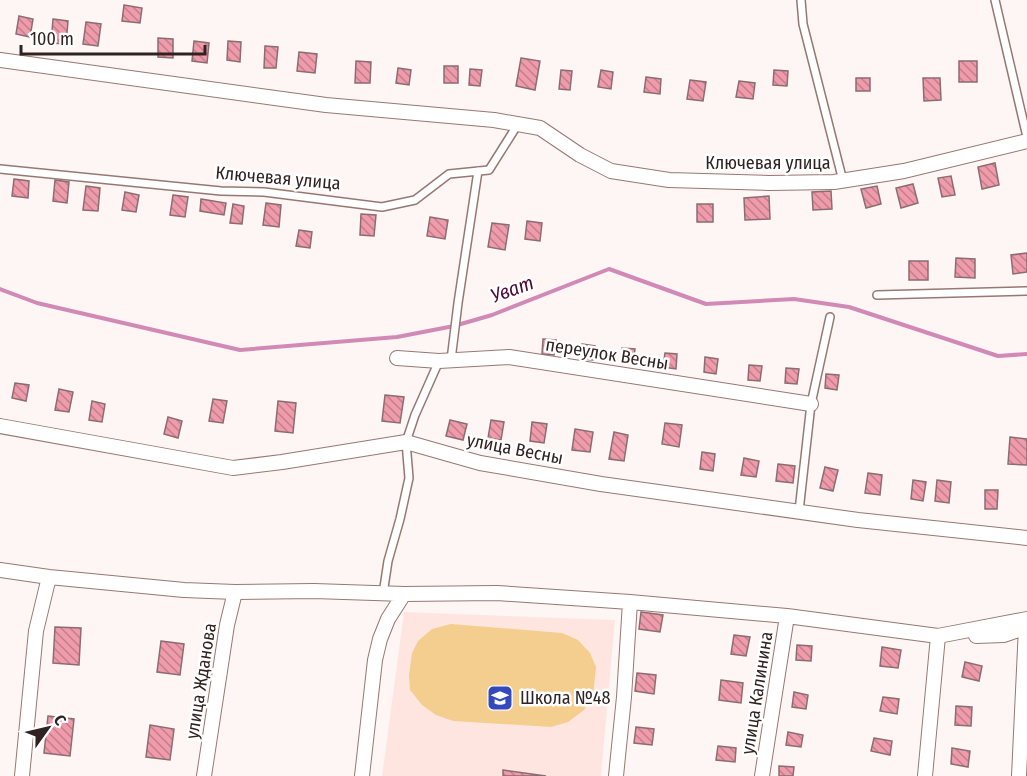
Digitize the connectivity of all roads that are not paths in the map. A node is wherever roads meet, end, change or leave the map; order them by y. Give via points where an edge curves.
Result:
1 (801, 0) edge
2 (995, 0) edge
3 (0, 60) edge
4 (518, 124) junction
5 (1027, 139) edge
6 (0, 169) edge
7 (478, 171) junction
8 (843, 181) junction
9 (1027, 291) edge
10 (877, 295) dead end
11 (830, 317) dead end
12 (397, 358) dead end
13 (445, 360) junction
14 (811, 404) junction
15 (0, 426) edge
16 (406, 442) junction
17 (799, 511) junction
18 (1027, 538) edge
19 (0, 570) edge
20 (49, 577) junction
21 (235, 592) junction
22 (383, 594) junction
23 (404, 594) junction
24 (630, 602) junction
25 (787, 616) junction
26 (1027, 624) edge
27 (938, 636) junction
28 (22, 776) edge
29 (204, 776) edge
30 (362, 776) edge
31 (616, 776) edge
32 (762, 776) edge
33 (925, 776) edge
34 (1019, 776) edge

1 - 8 lane via 803,24
2 - 5 lane
3 - 4 street, Ключевая улица via 326,105
4 - 7 lane via 489,170
4 - 8 street, Ключевая улица via 540,128 611,171 669,180
5 - 8 street, Ключевая улица via 904,171
6 - 7 lane, Ключевая улица via 264,192 382,207 415,200 449,174
7 - 13 lane via 458,303
9 - 10 lane
11 - 14 lane
12 - 13 street, переулок Весны
13 - 14 street, переулок Весны via 509,357
13 - 16 lane via 415,415
14 - 17 lane
15 - 16 street, улица Весны via 233,468
16 - 17 street, улица Весны via 480,463
16 - 22 lane via 409,478
17 - 18 street, улица Весны
19 - 20 street
20 - 21 street
20 - 28 street via 36,631
21 - 22 street
21 - 29 street, улица Жданова
22 - 23 street
23 - 24 street via 497,593
23 - 30 street via 388,619 375,660
24 - 25 street
24 - 31 street
25 - 27 street
25 - 32 street, улица Калинина
26 - 27 street
26 - 34 street
27 - 33 street

